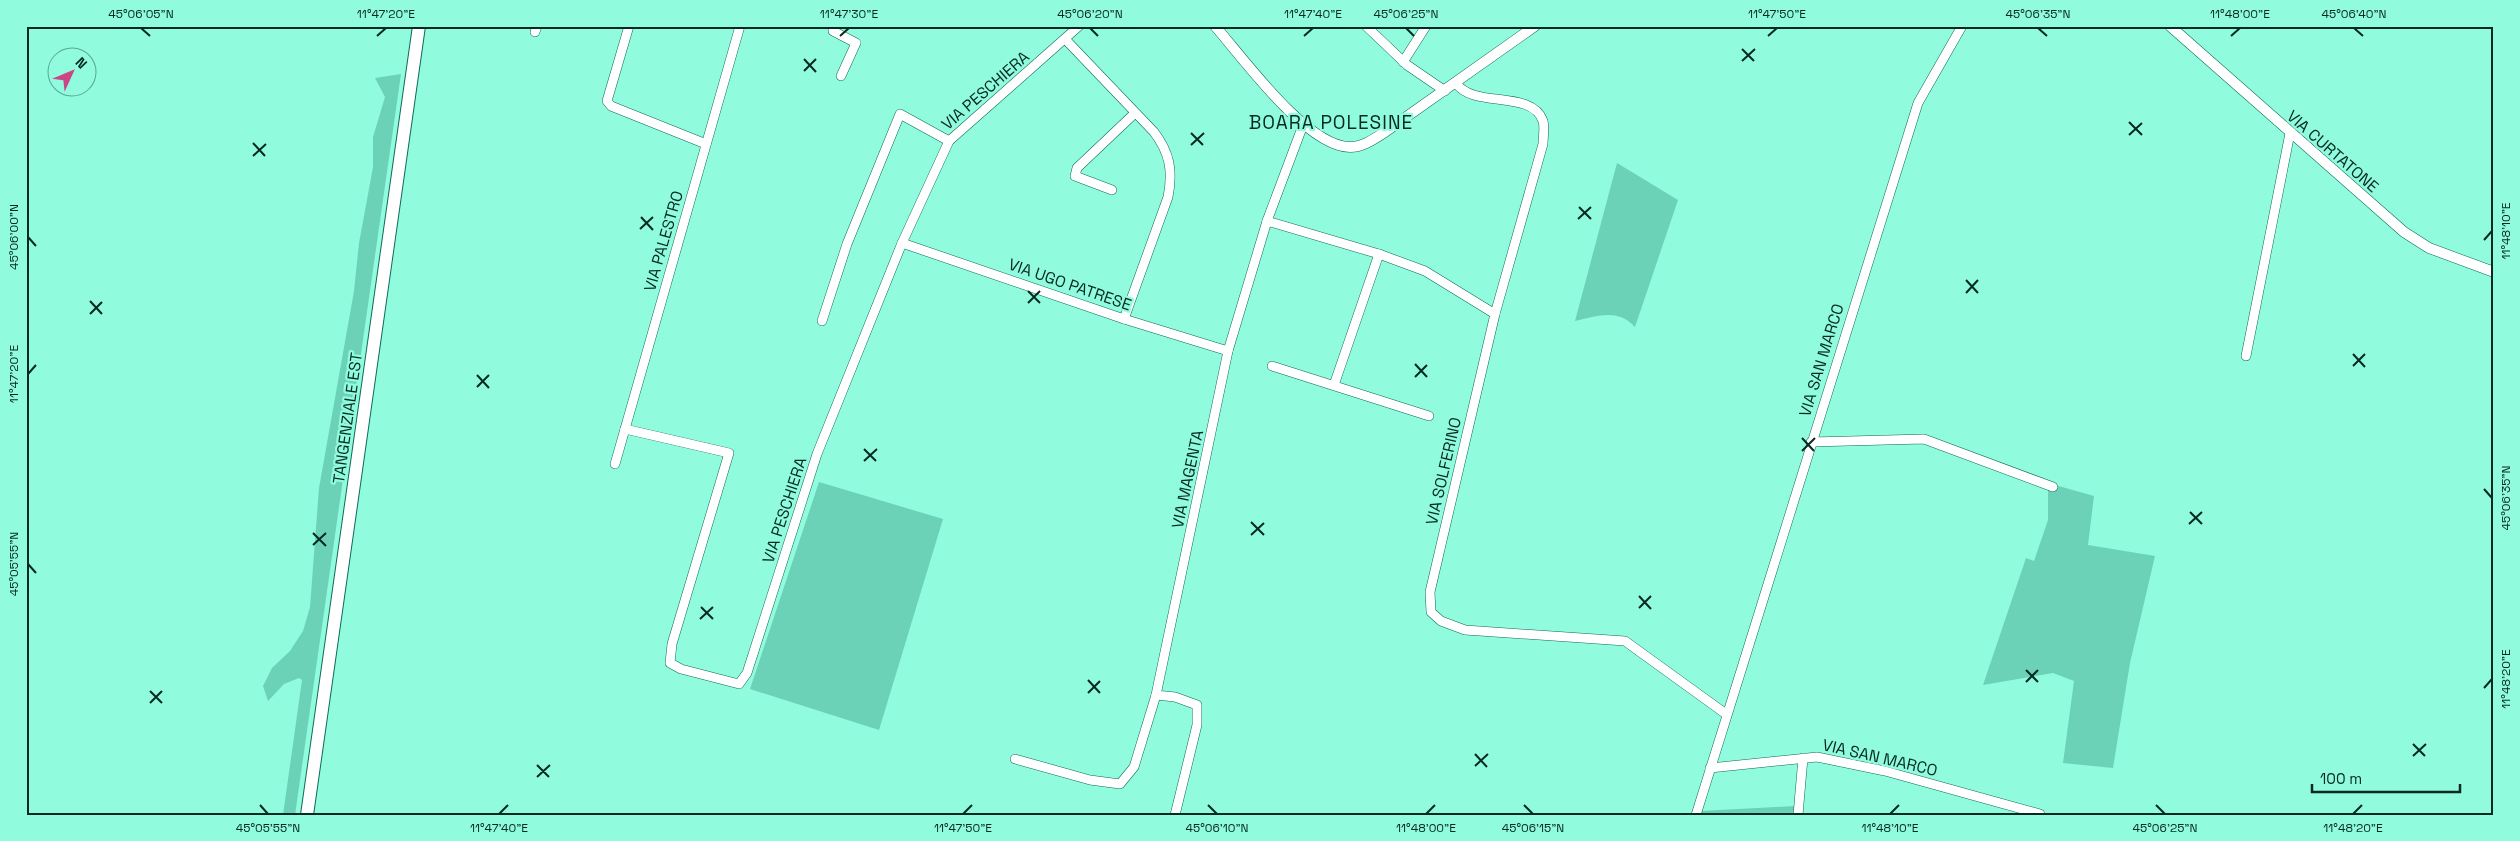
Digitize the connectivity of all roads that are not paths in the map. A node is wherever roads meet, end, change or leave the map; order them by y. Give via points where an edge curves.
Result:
1 (419, 26) edge
2 (630, 26) edge
3 (740, 26) edge
4 (834, 26) edge
5 (1079, 26) edge
6 (1215, 26) edge
7 (1366, 26) edge
8 (1426, 26) edge
9 (1535, 26) edge
10 (1962, 26) edge
11 (2170, 26) edge
12 (1066, 40) junction
13 (1403, 62) junction
14 (841, 76) dead end
15 (1456, 83) junction
16 (1446, 91) junction
17 (1135, 112) junction
18 (1303, 125) junction
19 (2290, 133) junction
20 (948, 141) junction
21 (706, 144) junction
22 (1112, 190) dead end
23 (1267, 221) junction
24 (902, 243) junction
25 (1379, 254) junction
26 (2494, 272) edge
27 (1496, 314) junction
28 (1124, 319) junction
29 (822, 321) dead end
30 (1228, 350) junction
31 (2246, 356) dead end
32 (1272, 366) dead end
33 (1334, 385) junction
34 (1429, 416) dead end
35 (625, 429) junction
36 (1811, 442) junction
37 (615, 464) dead end
38 (2053, 487) dead end
39 (1156, 695) junction
40 (1726, 714) junction
41 (1803, 758) junction
42 (1015, 759) dead end
43 (1710, 768) junction
44 (2040, 814) edge
45 (307, 815) edge
46 (1175, 815) edge
47 (1696, 815) edge
48 (1798, 815) edge

1 - 45 main road, TANGENZIALE EST
2 - 21 street via 607,101 611,106
3 - 21 street, VIA PALESTRO
4 - 14 street via 833,31 856,43
5 - 12 street, VIA PESCHIERA
6 - 18 street
7 - 13 street
8 - 13 street
9 - 15 street
10 - 36 street, VIA SAN MARCO via 1918,103
11 - 19 street, VIA CURTATONE
12 - 17 street
12 - 20 street, VIA PESCHIERA
13 - 16 street
15 - 16 street
15 - 27 street, VIA SOLFERINO via 1461,90 1471,94 1528,106 1539,113 1544,123 1543,144
16 - 18 street via 1360,146 1344,147 1328,142
17 - 22 street via 1077,168 1075,176
17 - 28 street via 1162,143 1170,163 1171,180 1168,197
18 - 23 street, VIA MAGENTA
19 - 26 street, VIA CURTATONE via 2404,232 2429,248
19 - 31 street
20 - 24 street, VIA PESCHIERA
20 - 29 street via 900,114 847,244
21 - 35 street, VIA PALESTRO
23 - 25 street
23 - 30 street, VIA MAGENTA
24 - 28 street, VIA UGO PATRESE
24 - 35 street, VIA PESCHIERA via 818,454 747,673 739,684 681,669 670,663 672,644 729,453
25 - 27 street via 1425,271
25 - 33 street
27 - 40 street, VIA SOLFERINO via 1430,592 1431,612 1441,621 1465,630 1626,641
28 - 30 street, VIA UGO PATRESE
30 - 39 street, VIA MAGENTA
32 - 33 street
33 - 34 street
35 - 37 street, VIA PALESTRO
36 - 38 street via 1924,439
36 - 40 street, VIA SAN MARCO
39 - 42 street, VIA MAGENTA via 1134,767 1120,784 1090,780
39 - 46 street via 1176,697 1197,705 1196,725
40 - 43 street, VIA SAN MARCO
41 - 43 street, VIA SAN MARCO
41 - 44 street, VIA SAN MARCO via 1817,756 1885,771
41 - 48 street
43 - 47 street, VIA SAN MARCO

